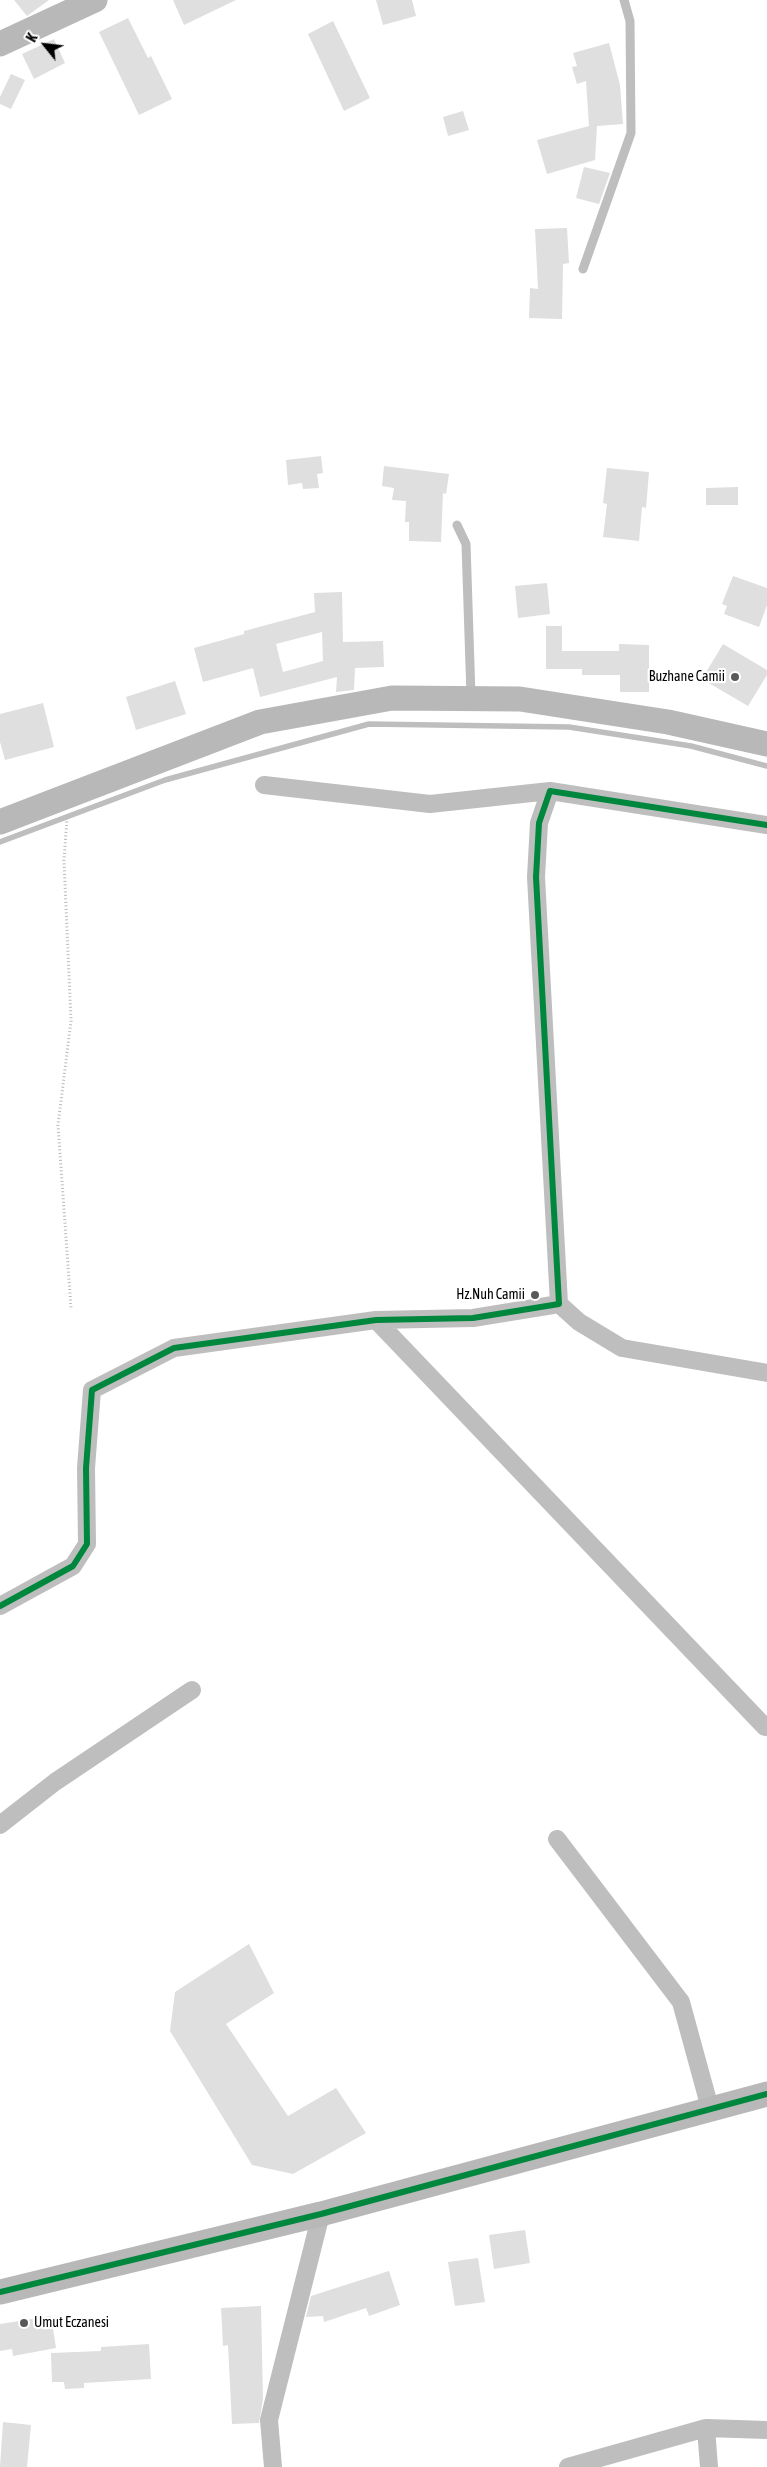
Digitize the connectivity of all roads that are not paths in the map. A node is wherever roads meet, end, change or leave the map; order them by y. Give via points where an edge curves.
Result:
1 (95, 0) edge
2 (624, 0) edge
3 (0, 44) edge
4 (583, 270) dead end
5 (457, 525) dead end
6 (471, 699) junction
7 (767, 744) edge
8 (264, 785) dead end
9 (550, 791) junction
10 (0, 822) edge
11 (767, 825) edge
12 (559, 1304) junction
13 (376, 1320) junction
14 (767, 1373) edge
15 (0, 1606) edge
16 (192, 1690) dead end
17 (765, 1727) dead end
18 (0, 1825) edge
19 (557, 1839) dead end
20 (767, 2094) edge
21 (710, 2108) junction
22 (321, 2214) junction
23 (0, 2292) edge
24 (706, 2428) junction
25 (767, 2430) edge
26 (273, 2467) edge
27 (568, 2467) edge
28 (709, 2467) edge

1 - 3 street
2 - 4 lane via 630,21 631,133
5 - 6 lane via 466,544
6 - 7 street via 520,700 668,722
6 - 10 street via 392,698 260,722
8 - 9 street via 430,804
9 - 11 street
9 - 12 street via 539,823 536,877
12 - 13 street via 473,1318
12 - 14 street via 579,1322 622,1348
13 - 15 street via 174,1348 92,1390 86,1468 86,1544 73,1566
13 - 17 street
16 - 18 street via 55,1782
19 - 21 street via 681,2002
20 - 21 street
21 - 22 street
22 - 23 street
22 - 26 street via 269,2420
24 - 25 street
24 - 27 street
24 - 28 street

